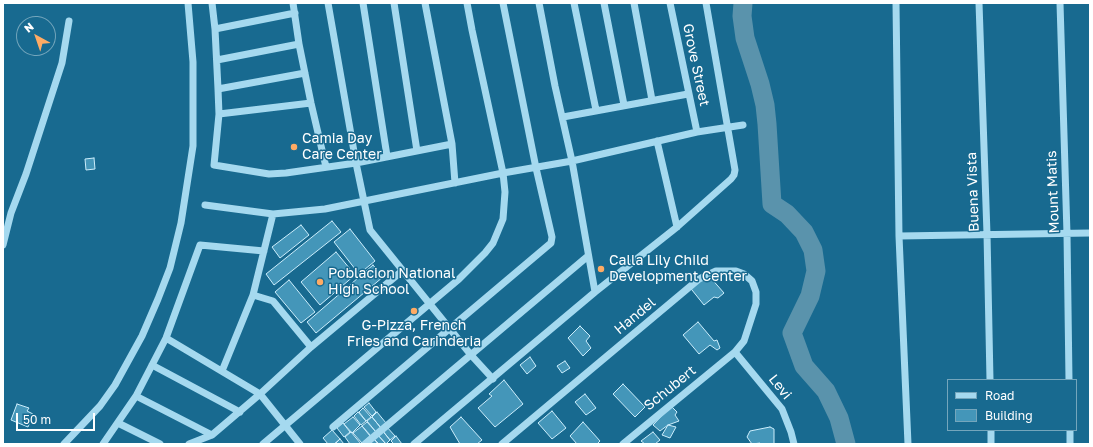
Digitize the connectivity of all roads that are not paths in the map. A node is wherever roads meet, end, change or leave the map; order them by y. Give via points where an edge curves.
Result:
1 (188, 3) edge
2 (212, 3) edge
3 (293, 3) edge
4 (328, 3) edge
5 (362, 3) edge
6 (394, 3) edge
7 (425, 3) edge
8 (467, 3) edge
9 (503, 3) edge
10 (539, 3) edge
11 (574, 3) edge
12 (604, 3) edge
13 (634, 3) edge
14 (670, 3) edge
15 (706, 3) edge
16 (896, 3) edge
17 (979, 3) edge
18 (1060, 3) edge
19 (295, 14) junction
20 (69, 21) dead end
21 (215, 29) junction
22 (299, 44) junction
23 (217, 60) junction
24 (305, 73) junction
25 (218, 89) junction
26 (688, 94) junction
27 (652, 100) junction
28 (310, 103) junction
29 (624, 105) junction
30 (596, 110) junction
31 (218, 114) junction
32 (563, 117) junction
33 (743, 125) dead end
34 (728, 128) junction
35 (696, 132) junction
36 (657, 141) junction
37 (452, 144) junction
38 (417, 151) junction
39 (388, 156) junction
40 (572, 161) junction
41 (356, 163) junction
42 (326, 168) junction
43 (536, 168) junction
44 (503, 173) junction
45 (455, 183) junction
46 (364, 200) junction
47 (205, 205) dead end
48 (273, 214) junction
49 (677, 227) junction
50 (1090, 233) edge
51 (987, 234) junction
52 (1067, 234) junction
53 (899, 236) junction
54 (3, 245) edge
55 (264, 250) junction
56 (588, 256) junction
57 (402, 270) junction
58 (595, 292) junction
59 (253, 295) junction
60 (430, 305) junction
61 (449, 329) junction
62 (166, 338) junction
63 (311, 347) junction
64 (735, 352) junction
65 (471, 355) junction
66 (152, 365) junction
67 (222, 371) junction
68 (492, 379) junction
69 (990, 379) edge
70 (1069, 379) edge
71 (260, 394) junction
72 (136, 396) junction
73 (240, 412) junction
74 (118, 423) junction
75 (285, 426) junction
76 (333, 427) dead end
77 (991, 431) edge
78 (1070, 431) edge
79 (212, 435) junction
80 (64, 444) edge
81 (103, 444) edge
82 (160, 444) edge
83 (188, 444) edge
84 (263, 444) edge
85 (300, 444) edge
86 (365, 444) edge
87 (414, 444) edge
88 (502, 444) edge
89 (622, 444) edge
90 (794, 444) edge
91 (908, 444) edge
92 (991, 444) edge
93 (1070, 444) edge

1 - 80 street via 193,62 193,146 181,223 170,268 142,336 115,385 100,406
2 - 21 street
3 - 19 street
4 - 41 street
5 - 39 street
6 - 38 street
7 - 37 street
8 - 44 street
9 - 43 street
10 - 32 street
11 - 30 street
12 - 29 street
13 - 27 street
14 - 26 street, Grove Street
15 - 34 street
16 - 53 street
17 - 51 street, Buena Vista
18 - 52 street, Mount Matis
19 - 21 street
19 - 22 street
20 - 54 street via 62,63 11,213
21 - 23 street
22 - 23 street
22 - 24 street
23 - 25 street
24 - 25 street
24 - 28 street
25 - 31 street
26 - 27 street
26 - 35 street, Grove Street
27 - 29 street
28 - 31 street
28 - 42 street
29 - 30 street
30 - 32 street
31 - 42 street via 214,165 269,174
32 - 40 street
33 - 34 street
34 - 35 street
34 - 49 street via 734,175
35 - 36 street
36 - 40 street
36 - 49 street
37 - 38 street
37 - 45 street
38 - 39 street
39 - 41 street
40 - 43 street
40 - 56 street
41 - 42 street
41 - 46 street
43 - 44 street
43 - 61 street via 552,237 551,243
44 - 45 street
44 - 60 street via 503,219 492,243 475,265
45 - 46 street
46 - 48 street via 325,209
46 - 57 street via 370,230
47 - 48 street
48 - 55 street
49 - 58 street
50 - 52 street
51 - 52 street
51 - 53 street
51 - 69 street, Buena Vista
52 - 70 street, Mount Matis
53 - 91 street
55 - 59 street
55 - 62 street via 200,245
56 - 58 street
56 - 65 street
57 - 60 street
57 - 63 street
58 - 68 street
59 - 63 street via 273,301
59 - 67 street
60 - 61 street
60 - 75 street
61 - 65 street
61 - 76 street
62 - 66 street
62 - 67 street
63 - 71 street
64 - 88 street, Handel via 744,341 756,304 756,292 752,281 744,274 736,271 716,271 699,279
64 - 89 street, Schubert
64 - 90 street, Levi via 782,408
65 - 68 street
65 - 86 street
66 - 72 street
66 - 73 street
67 - 71 street
68 - 87 street
71 - 73 street
71 - 75 street
72 - 74 street
72 - 79 street
73 - 79 street
74 - 81 street
74 - 82 street
75 - 84 street
75 - 85 street
77 - 92 street
78 - 93 street
79 - 83 street

